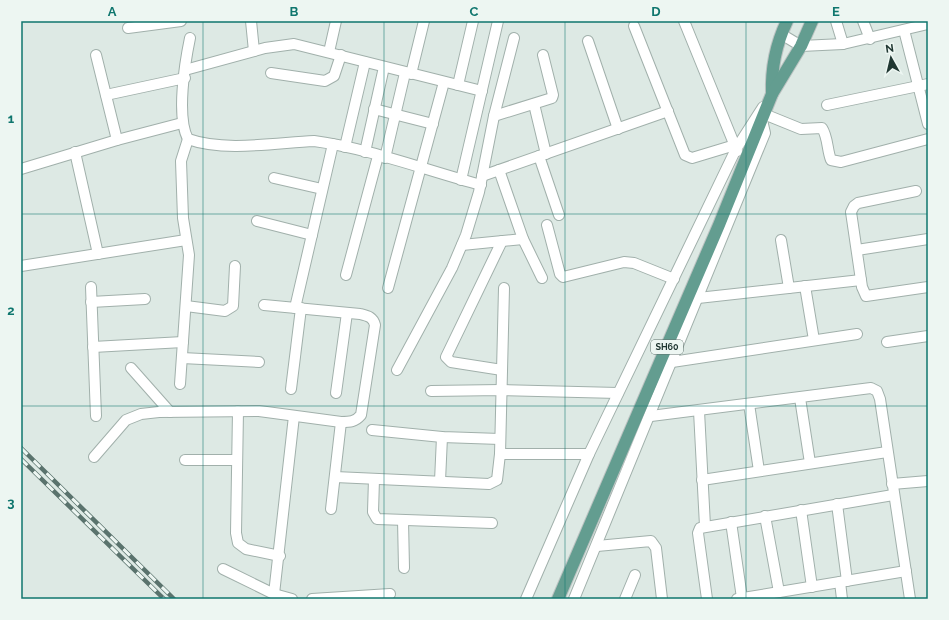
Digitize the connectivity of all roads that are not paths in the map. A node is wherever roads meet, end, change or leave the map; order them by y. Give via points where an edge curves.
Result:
1 (181, 21) edge
2 (251, 21) edge
3 (336, 21) edge
4 (424, 21) edge
5 (473, 21) edge
6 (498, 21) edge
7 (684, 21) edge
8 (787, 21) edge
9 (812, 21) edge
10 (836, 21) edge
11 (864, 21) edge
12 (928, 24) edge
13 (634, 26) dead end
14 (910, 26) edge
15 (128, 28) dead end
16 (781, 34) junction
17 (190, 38) dead end
18 (514, 38) dead end
19 (870, 39) junction
20 (588, 41) dead end
21 (843, 44) junction
22 (801, 46) junction
23 (254, 51) junction
24 (329, 52) junction
25 (96, 55) dead end
26 (341, 55) junction
27 (543, 55) dead end
28 (365, 62) junction
29 (384, 67) junction
30 (271, 73) dead end
31 (408, 73) junction
32 (185, 74) junction
33 (444, 82) junction
34 (458, 85) junction
35 (923, 85) edge
36 (482, 91) junction
37 (106, 94) junction
38 (772, 94) junction
39 (534, 104) junction
40 (827, 105) dead end
41 (374, 109) junction
42 (668, 111) junction
43 (395, 115) junction
44 (494, 116) junction
45 (763, 117) junction
46 (182, 123) junction
47 (433, 124) junction
48 (928, 124) edge
49 (618, 129) junction
50 (188, 139) junction
51 (928, 139) edge
52 (117, 140) junction
53 (333, 144) junction
54 (345, 147) junction
55 (735, 147) junction
56 (75, 152) junction
57 (365, 152) junction
58 (542, 155) junction
59 (382, 157) junction
60 (743, 165) junction
61 (421, 168) junction
62 (21, 170) edge
63 (499, 170) junction
64 (274, 178) dead end
65 (461, 180) junction
66 (482, 181) junction
67 (322, 189) junction
68 (916, 191) dead end
69 (558, 215) dead end
70 (257, 221) dead end
71 (547, 225) dead end
72 (312, 235) junction
73 (523, 239) junction
74 (928, 239) edge
75 (186, 240) junction
76 (781, 240) dead end
77 (502, 241) junction
78 (462, 245) junction
79 (857, 250) junction
80 (98, 254) junction
81 (21, 266) edge
82 (235, 266) dead end
83 (346, 275) dead end
84 (542, 278) dead end
85 (674, 280) junction
86 (861, 280) junction
87 (805, 286) junction
88 (91, 287) dead end
89 (928, 287) edge
90 (388, 288) dead end
91 (504, 288) dead end
92 (789, 288) junction
93 (698, 298) junction
94 (145, 299) dead end
95 (91, 302) junction
96 (264, 305) dead end
97 (186, 306) junction
98 (298, 308) junction
99 (347, 313) junction
100 (857, 334) dead end
101 (928, 336) edge
102 (814, 340) junction
103 (183, 342) junction
104 (887, 342) dead end
105 (93, 347) junction
106 (182, 358) junction
107 (259, 362) dead end
108 (672, 362) junction
109 (132, 368) dead end
110 (396, 370) dead end
111 (502, 370) junction
112 (180, 384) dead end
113 (291, 389) dead end
114 (501, 390) junction
115 (431, 391) dead end
116 (336, 393) dead end
117 (618, 393) junction
118 (800, 398) junction
119 (750, 404) junction
120 (699, 411) junction
121 (170, 412) junction
122 (238, 412) junction
123 (96, 416) dead end
124 (294, 416) junction
125 (651, 416) junction
126 (341, 422) junction
127 (372, 430) dead end
128 (442, 437) junction
129 (500, 439) junction
130 (887, 452) junction
131 (500, 454) junction
132 (589, 454) junction
133 (94, 457) dead end
134 (185, 460) dead end
135 (237, 460) junction
136 (810, 463) junction
137 (758, 471) junction
138 (335, 477) junction
139 (374, 479) junction
140 (702, 480) junction
141 (440, 481) junction
142 (928, 481) edge
143 (892, 484) junction
144 (893, 495) junction
145 (836, 504) junction
146 (331, 509) dead end
147 (801, 510) junction
148 (765, 516) junction
149 (403, 520) junction
150 (731, 522) junction
151 (492, 523) dead end
152 (705, 526) junction
153 (597, 546) junction
154 (280, 556) junction
155 (404, 568) dead end
156 (223, 569) dead end
157 (906, 571) junction
158 (635, 575) dead end
159 (844, 581) junction
160 (812, 587) junction
161 (778, 592) junction
162 (274, 594) junction
163 (390, 594) dead end
164 (366, 597) edge
165 (292, 599) edge
166 (312, 599) edge
167 (526, 599) edge
168 (558, 599) edge
169 (574, 599) edge
170 (625, 599) edge
171 (662, 599) edge
172 (707, 599) edge
173 (740, 599) edge
174 (842, 599) edge
175 (910, 599) edge

1 - 15 street
2 - 23 street
3 - 24 street
4 - 31 street
5 - 34 street
6 - 36 street
7 - 55 street
8 - 16 main road, SH60
9 - 22 main road, SH60
10 - 21 street
11 - 19 street
12 - 14 street
13 - 42 street
14 - 19 street
14 - 35 street
16 - 22 street
16 - 38 main road, SH60 via 772,70
17 - 32 street
18 - 44 street
19 - 21 street
20 - 49 street
21 - 22 street
22 - 38 main road, SH60
23 - 24 street via 294,44
23 - 32 street
24 - 26 street
25 - 37 street
26 - 28 street
26 - 30 street via 334,76 325,81
27 - 39 street via 553,95 548,100
28 - 29 street
28 - 54 street
29 - 31 street
29 - 41 street
31 - 33 street
31 - 43 street
32 - 37 street
32 - 46 street
33 - 34 street
33 - 47 street
34 - 36 street
35 - 40 street
35 - 48 street
36 - 65 street
37 - 52 street
38 - 45 main road, SH60
38 - 55 street
39 - 44 street
39 - 58 street
41 - 43 street
41 - 57 street
42 - 49 street
42 - 55 street via 688,157
43 - 47 street
43 - 59 street
44 - 66 street
45 - 51 street via 801,129 822,128 826,133 827,150 834,162
45 - 60 main road, SH60
45 - 93 street via 766,133
46 - 50 street
46 - 52 street
47 - 61 street
49 - 58 street
50 - 53 street via 223,145 314,141
50 - 75 street via 181,161
52 - 56 street
53 - 54 street
53 - 67 street
54 - 57 street
55 - 60 street
55 - 85 street
56 - 62 street
56 - 80 street
57 - 59 street
58 - 63 street
58 - 69 street
59 - 61 street
59 - 83 street
60 - 168 main road, SH60
61 - 65 street
61 - 90 street
63 - 66 street
63 - 73 street
64 - 67 street
65 - 66 street
66 - 78 street
67 - 72 street
68 - 79 street via 866,201 854,206 851,212
70 - 72 street
71 - 85 street via 563,277 624,262 634,263
72 - 98 street
73 - 77 street
73 - 84 street
74 - 79 street
75 - 80 street
75 - 97 street
76 - 92 street
77 - 78 street
77 - 111 street via 446,358 451,362
78 - 110 street
79 - 86 street
80 - 81 street
82 - 97 street via 233,306 229,310
85 - 117 street
86 - 87 street
86 - 89 street via 866,296
87 - 92 street
87 - 102 street
88 - 95 street
91 - 111 street
92 - 93 street
93 - 108 street
94 - 95 street
95 - 105 street
96 - 98 street
97 - 103 street
98 - 99 street
98 - 113 street
99 - 116 street
99 - 126 street via 369,316 375,325 361,415 352,422
100 - 102 street
101 - 104 street
102 - 108 street
103 - 105 street
103 - 106 street
105 - 123 street
106 - 107 street
106 - 112 street
108 - 125 street
109 - 121 street
111 - 114 street
114 - 115 street
114 - 117 street
114 - 129 street
117 - 132 street
118 - 119 street
118 - 130 street via 871,388 877,391
118 - 136 street
119 - 120 street
119 - 137 street
120 - 125 street
120 - 140 street
121 - 122 street
121 - 133 street via 141,414 126,420
122 - 124 street via 259,411
122 - 135 street
124 - 126 street
124 - 154 street
125 - 153 street
126 - 138 street
127 - 128 street
128 - 129 street
128 - 141 street
129 - 131 street
130 - 136 street
130 - 143 street
131 - 132 street
131 - 141 street via 498,474 494,482
132 - 167 street
134 - 135 street
135 - 154 street via 238,543 246,549
136 - 137 street
137 - 140 street
138 - 139 street
138 - 146 street
139 - 141 street
139 - 149 street via 375,517
140 - 152 street
142 - 143 street
143 - 144 street
144 - 145 street
144 - 157 street
145 - 147 street
145 - 159 street
147 - 148 street
147 - 160 street
148 - 150 street
148 - 161 street
149 - 151 street
149 - 155 street
150 - 152 street
150 - 173 street
152 - 172 street via 700,528 698,533
153 - 169 street
153 - 171 street via 654,542
154 - 162 street
156 - 162 street
157 - 159 street
157 - 175 street
158 - 170 street
159 - 160 street
159 - 174 street
160 - 161 street
161 - 173 street
162 - 165 street
163 - 164 street
164 - 166 street

